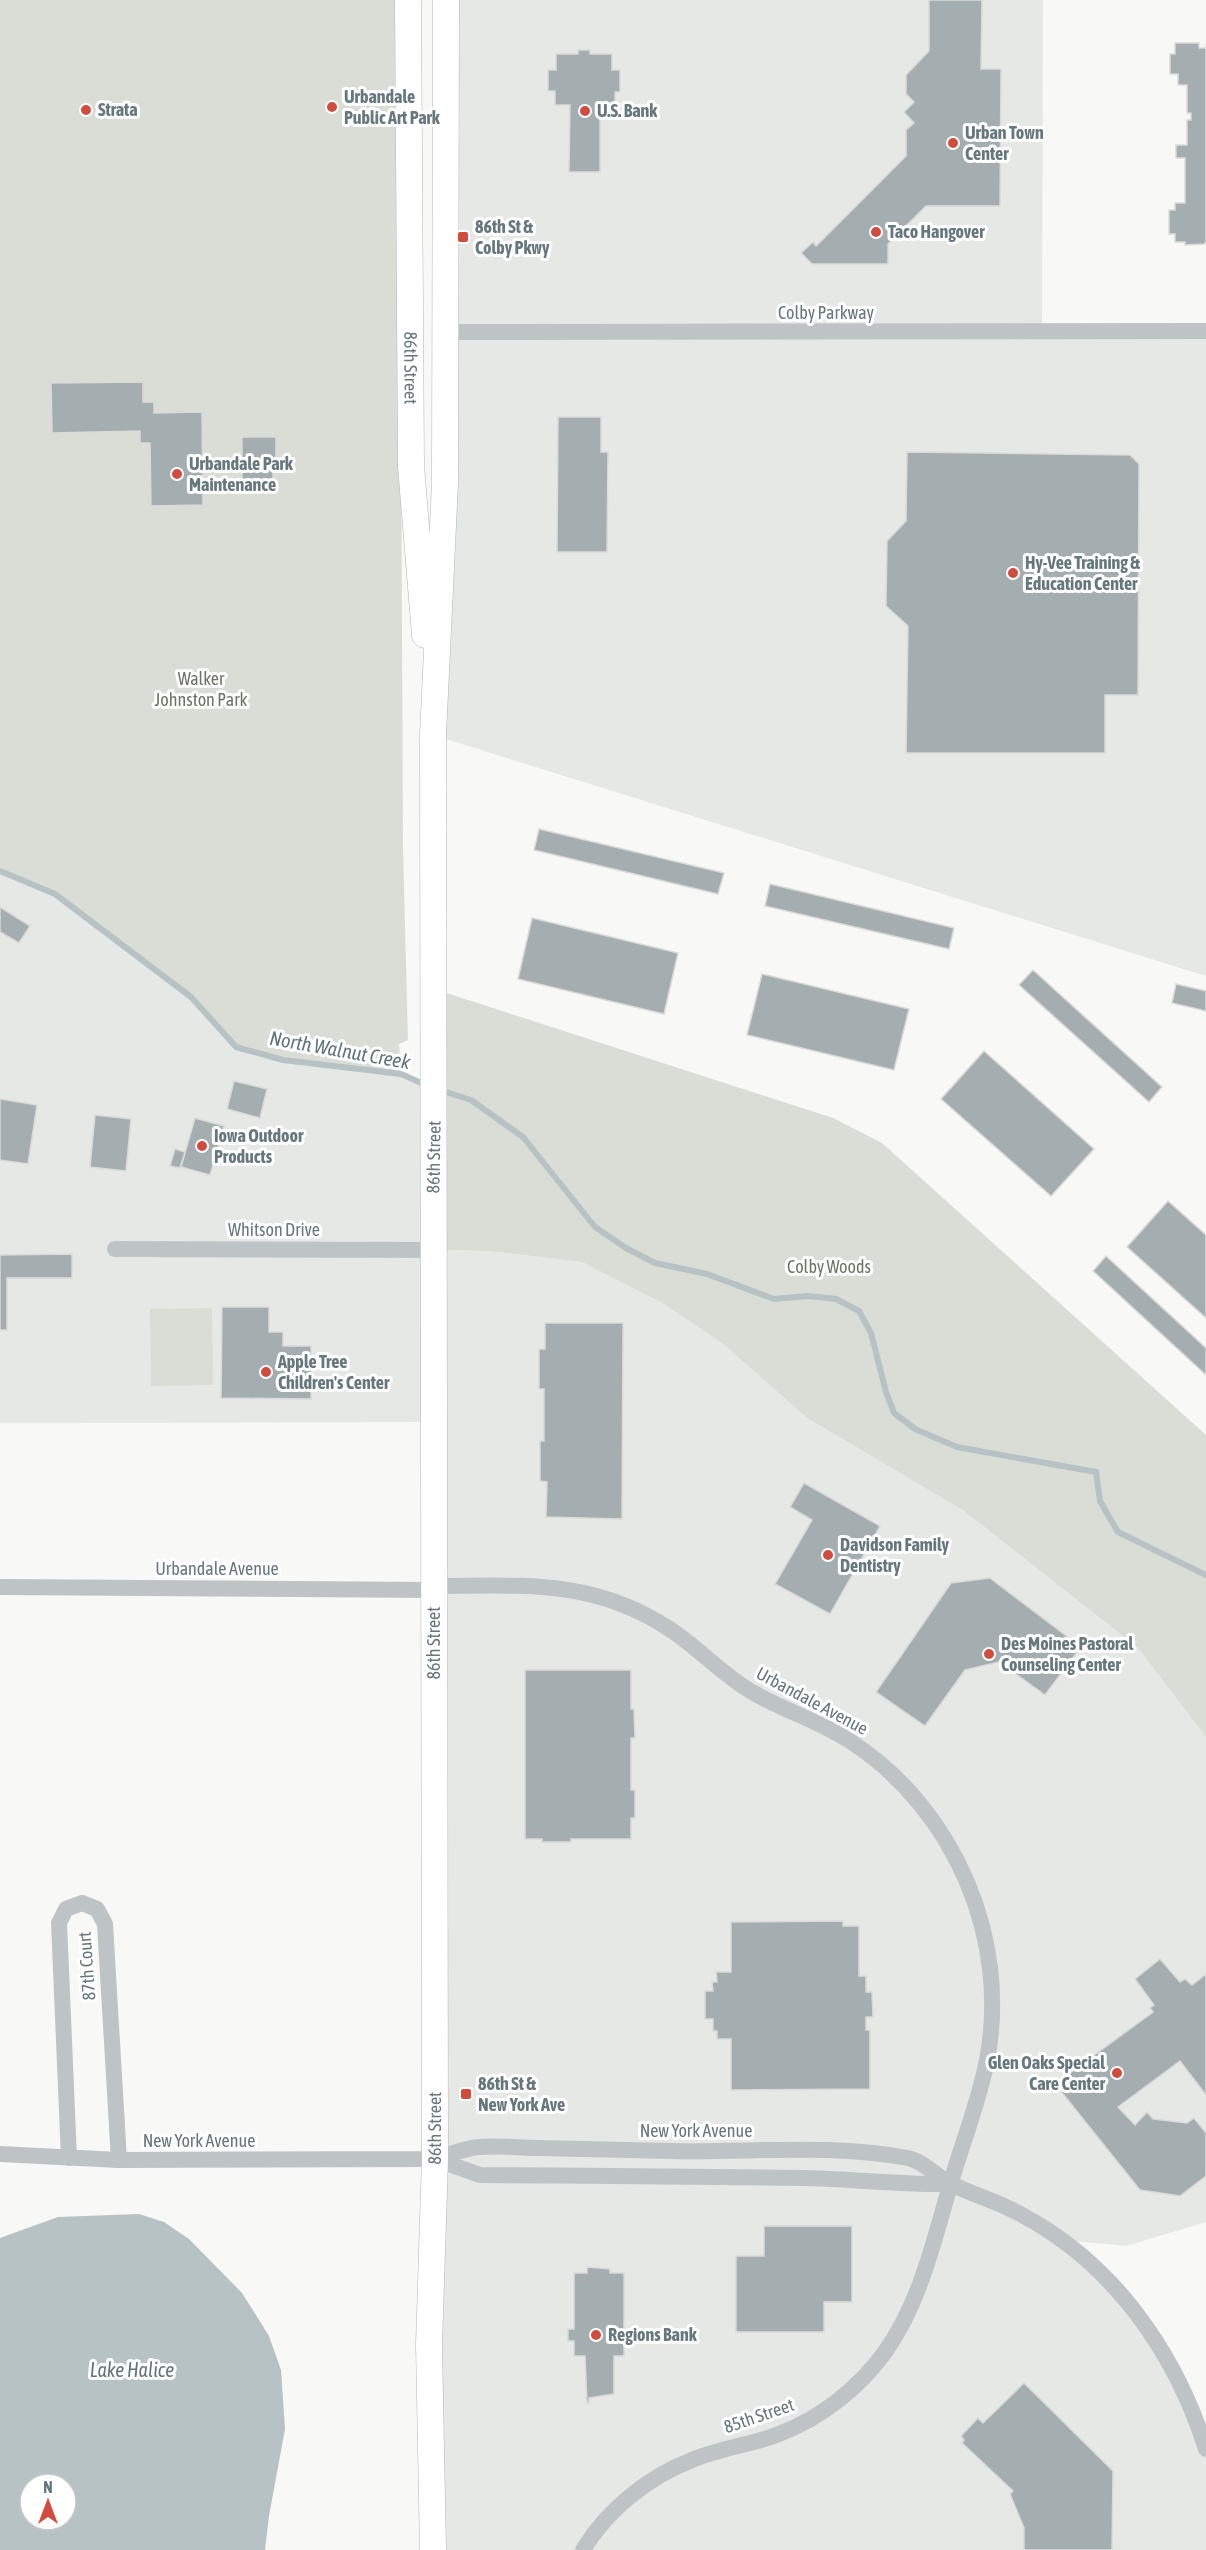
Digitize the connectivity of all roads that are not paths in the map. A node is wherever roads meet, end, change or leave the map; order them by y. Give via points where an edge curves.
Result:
1 (408, 0) edge
2 (446, 0) edge
3 (1206, 331) edge
4 (446, 332) junction
5 (433, 735) junction
6 (115, 1249) dead end
7 (433, 1250) junction
8 (0, 1587) edge
9 (434, 1588) junction
10 (0, 2154) edge
11 (69, 2158) junction
12 (435, 2159) junction
13 (119, 2160) junction
14 (951, 2184) junction
15 (1206, 2449) edge
16 (433, 2550) edge
17 (583, 2550) edge

1 - 5 main road, 86th Street via 411,466
2 - 4 main road, 86th Street
3 - 4 street, Colby Parkway
4 - 5 main road, 86th Street via 446,483
5 - 7 main road, 86th Street
6 - 7 street, Whitson Drive
7 - 9 main road, 86th Street
8 - 9 street, Urbandale Avenue
9 - 12 main road, 86th Street
9 - 14 street, Urbandale Avenue via 535,1586 581,1590 646,1613 753,1693 853,1743 913,1795 948,1843 974,1897 986,1938 992,1980 987,2058
10 - 11 street, New York Avenue
11 - 13 street, New York Avenue
11 - 13 street, 87th Court via 59,1923 66,1909 82,1904 97,1909 105,1924
12 - 13 street, New York Avenue
12 - 14 street, New York Avenue via 480,2175 855,2179
12 - 14 street, New York Avenue via 477,2147 706,2152 848,2150 912,2158
12 - 16 main road, 86th Street via 429,2346
14 - 15 street, New York Avenue via 1024,2215 1062,2240 1128,2301 1176,2372
14 - 17 street, 85th Street via 902,2326 859,2382 833,2405 805,2422 778,2434 692,2459 662,2474 607,2518

